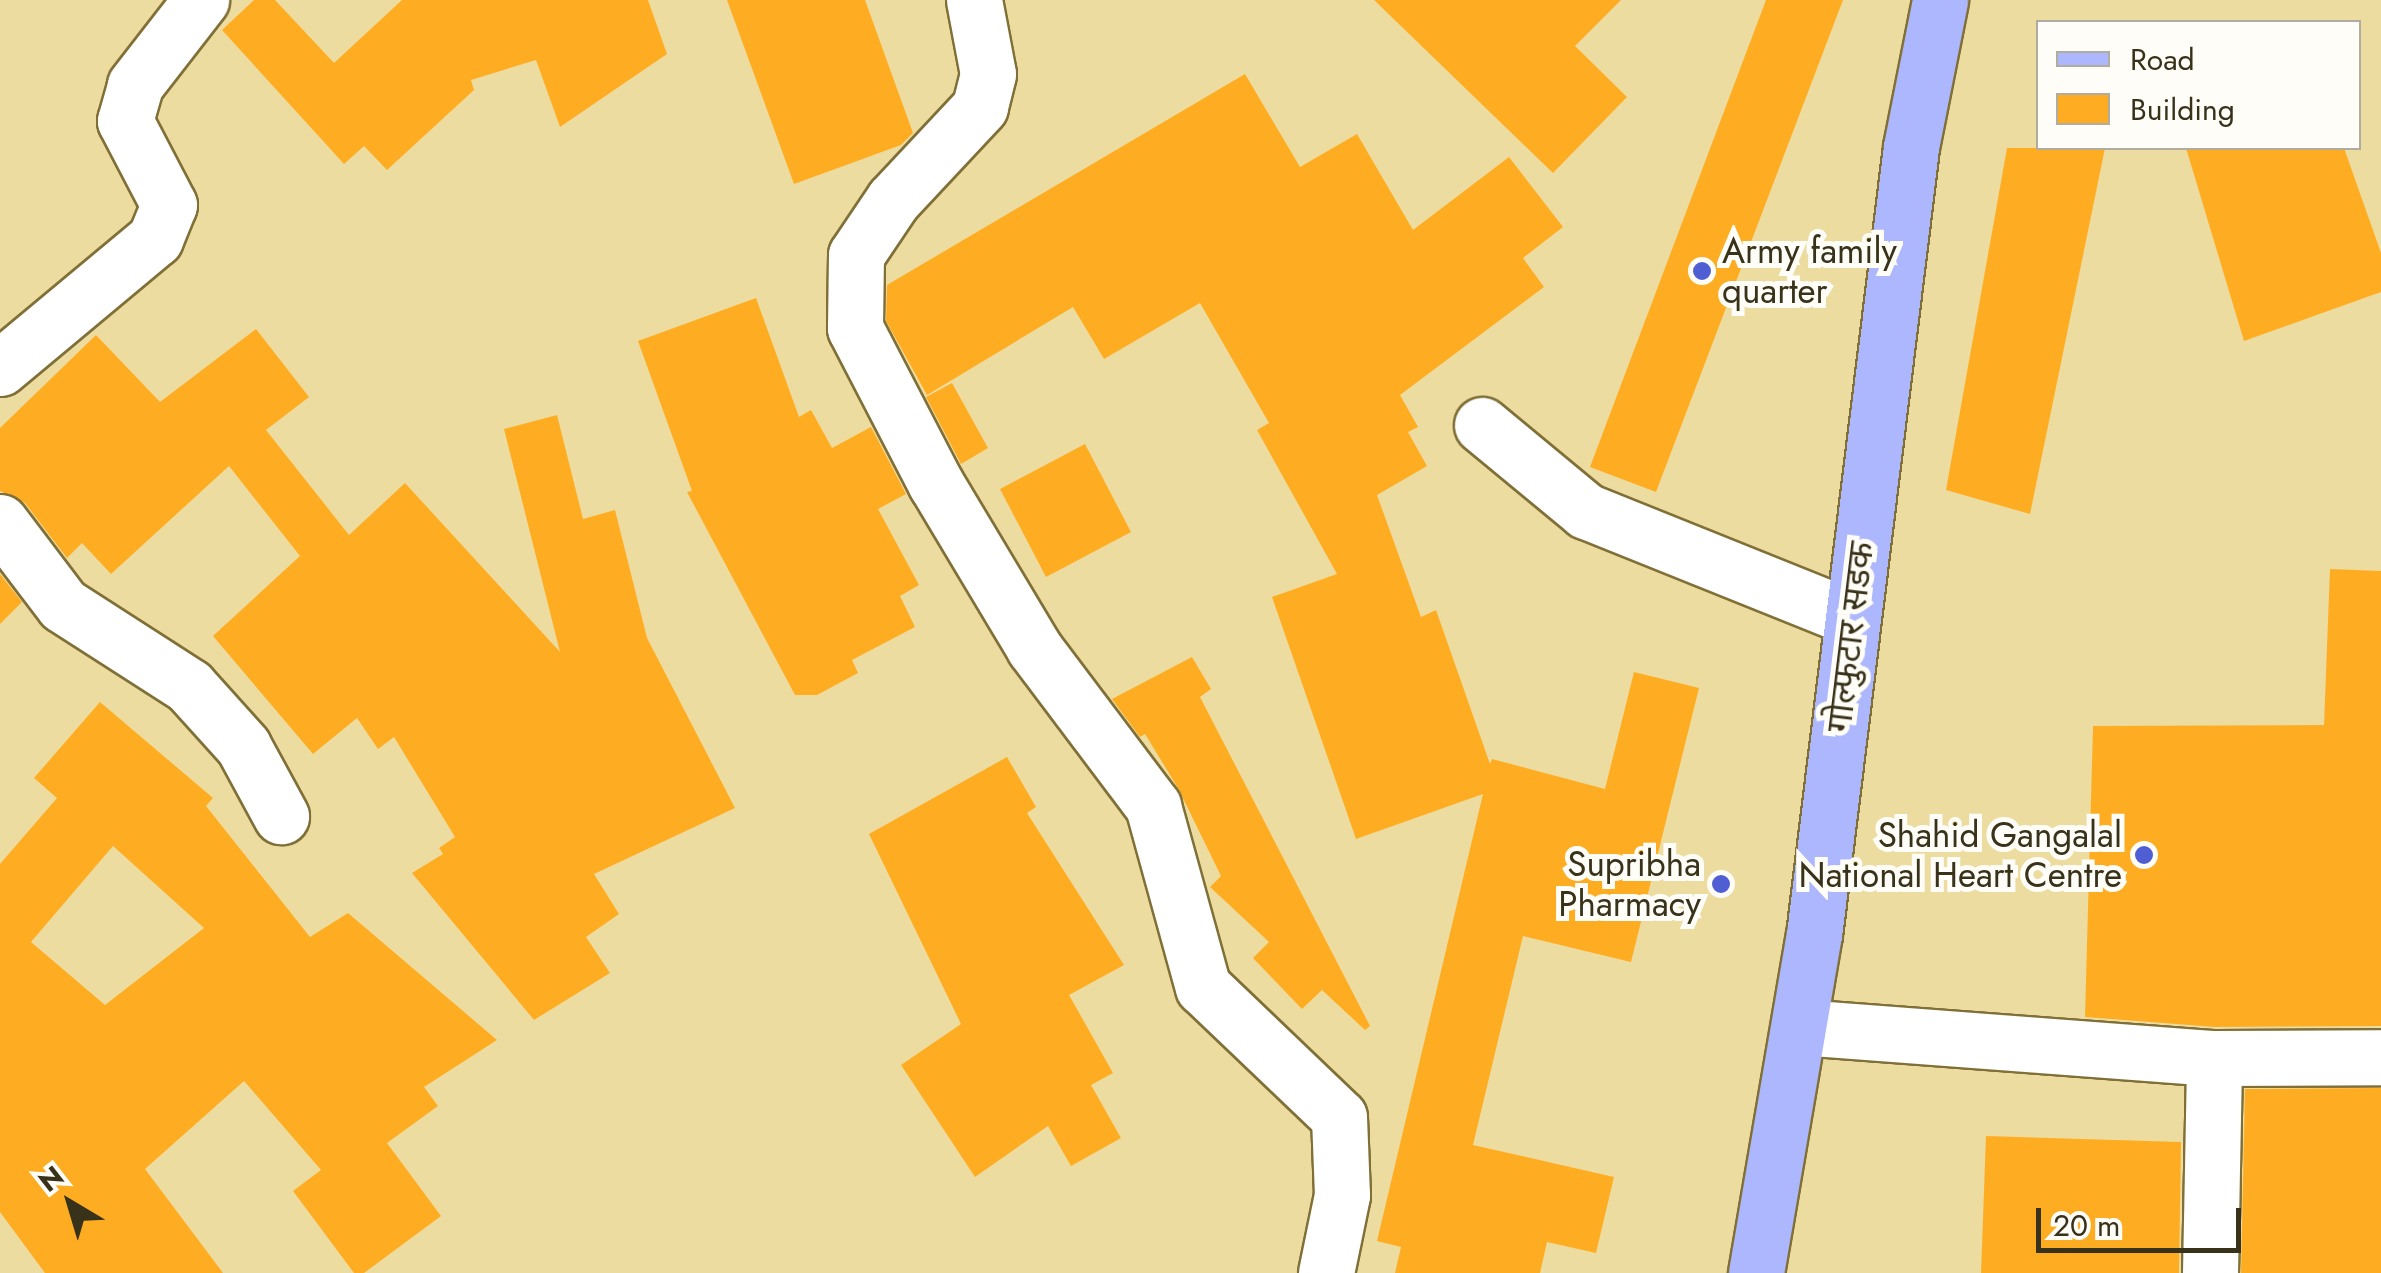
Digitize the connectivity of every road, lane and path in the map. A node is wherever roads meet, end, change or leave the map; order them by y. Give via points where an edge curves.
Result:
1 (202, 0) edge
2 (974, 0) edge
3 (1940, 0) edge
4 (0, 368) edge
5 (1482, 426) dead end
6 (0, 522) edge
7 (1852, 618) junction
8 (281, 816) dead end
9 (1800, 1026) junction
10 (2381, 1057) edge
11 (2214, 1058) junction
12 (1326, 1273) edge
13 (1756, 1273) edge
14 (2210, 1273) edge

1 - 4 street via 135,85 125,122 170,205 155,240
2 - 12 street via 988,74 980,107 893,200 856,255 855,328 936,484 1034,648 1153,806 1203,987 1339,1116 1342,1195
3 - 7 main road, गोल्फुटार सडक via 1911,147
5 - 7 street via 1586,511
6 - 8 street via 64,605 189,686 243,746
7 - 9 main road, गोल्फुटार सडक
9 - 11 street
9 - 13 main road, गोल्फुटार सडक
10 - 11 street
11 - 14 street

